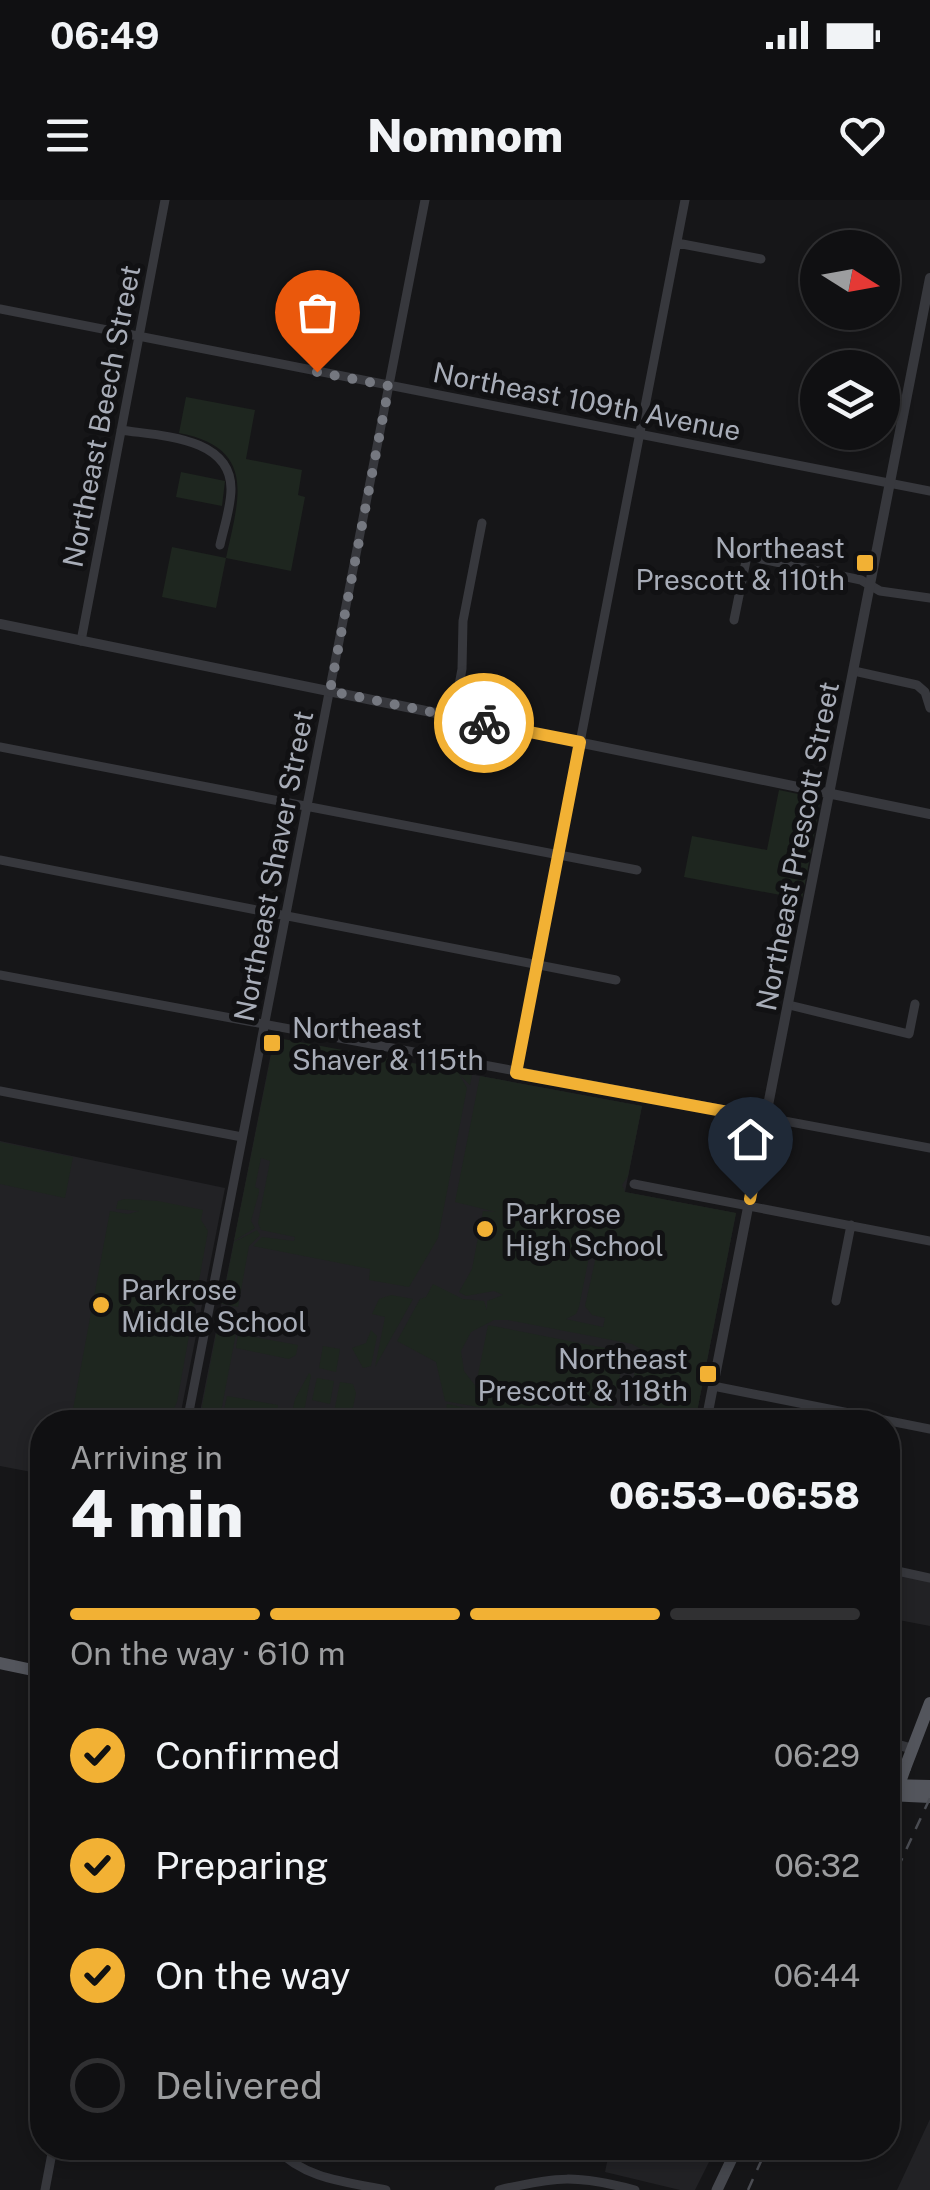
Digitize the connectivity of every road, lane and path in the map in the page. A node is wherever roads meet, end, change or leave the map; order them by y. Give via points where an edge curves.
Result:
1 (165, 200) edge
2 (425, 200) edge
3 (685, 200) edge
4 (677, 243) junction
5 (761, 258) dead end
6 (930, 278) edge
7 (0, 310) edge
8 (138, 338) junction
9 (389, 386) junction
10 (121, 430) junction
11 (640, 434) junction
12 (889, 483) junction
13 (930, 490) edge
14 (482, 523) dead end
15 (220, 544) dead end
16 (870, 585) junction
17 (930, 598) edge
18 (734, 620) dead end
19 (0, 624) edge
20 (80, 640) junction
21 (854, 671) junction
22 (330, 691) junction
23 (930, 708) edge
24 (453, 716) junction
25 (580, 742) junction
26 (0, 747) edge
27 (829, 794) junction
28 (308, 805) junction
29 (930, 814) edge
30 (558, 855) junction
31 (0, 860) edge
32 (638, 870) dead end
33 (286, 915) junction
34 (536, 964) junction
35 (0, 975) edge
36 (616, 980) dead end
37 (915, 1004) dead end
38 (788, 1006) junction
39 (264, 1026) junction
40 (516, 1073) junction
41 (0, 1091) edge
42 (766, 1119) junction
43 (242, 1137) junction
44 (930, 1148) edge
45 (634, 1184) dead end
46 (748, 1208) junction
47 (851, 1225) junction
48 (930, 1241) edge
49 (836, 1301) dead end
50 (713, 1386) junction
51 (189, 1410) edge
52 (708, 1410) edge
53 (834, 1410) edge
54 (900, 1423) edge
55 (930, 1429) edge
56 (900, 1572) edge
57 (930, 1578) edge
58 (0, 1662) edge
59 (30, 1669) edge
60 (930, 1704) edge
61 (900, 1745) edge
62 (913, 1749) junction
63 (900, 1782) edge
64 (900, 1785) edge
65 (930, 1786) edge
66 (900, 1796) edge
67 (930, 1797) edge
68 (51, 2160) edge
69 (288, 2160) edge
70 (731, 2160) edge
71 (46, 2190) edge
72 (386, 2190) edge
73 (499, 2190) edge
74 (635, 2190) edge
75 (717, 2190) edge

1 - 8 street, Northeast Beech Street
2 - 9 street, Northeast Shaver Street
3 - 4 street
4 - 5 street
4 - 11 street
6 - 12 street, Northeast Prescott Street
7 - 8 street, Northeast 109th Avenue
8 - 9 street, Northeast 109th Avenue
8 - 10 street, Northeast Beech Street
9 - 11 street, Northeast 109th Avenue
9 - 22 street, Northeast Shaver Street
10 - 15 street via 197,444 220,460 231,490
10 - 20 street, Northeast Beech Street
11 - 12 street, Northeast 109th Avenue
11 - 25 street
12 - 13 street, Northeast 109th Avenue
12 - 16 street, Northeast Prescott Street
14 - 24 street
16 - 17 street
16 - 18 street via 747,556
16 - 21 street, Northeast Prescott Street
19 - 20 street
20 - 22 street
21 - 23 street via 917,684
21 - 27 street, Northeast Prescott Street
22 - 24 street
22 - 28 street, Northeast Shaver Street
24 - 25 street
25 - 27 street
25 - 30 street
26 - 28 street
27 - 29 street
27 - 38 street, Northeast Prescott Street
28 - 30 street
28 - 33 street, Northeast Shaver Street
30 - 32 street
30 - 34 street
31 - 33 street
33 - 34 street
33 - 39 street, Northeast Shaver Street
34 - 36 street
34 - 40 street
35 - 39 street
37 - 38 street via 909,1034
38 - 42 street, Northeast Prescott Street
39 - 40 street
39 - 43 street, Northeast Shaver Street
40 - 42 street
41 - 43 street
42 - 44 street
42 - 46 street, Northeast Prescott Street
43 - 51 street, Northeast Shaver Street
45 - 46 street
46 - 47 street
46 - 50 street, Northeast Prescott Street
47 - 48 street
47 - 49 street
50 - 52 street, Northeast Prescott Street
50 - 53 street
54 - 55 street
56 - 57 street
58 - 59 main road
60 - 62 main road
61 - 62 street
62 - 63 main road, bridge
64 - 65 main road
66 - 67 main road
68 - 71 street
69 - 72 street via 320,2176
70 - 75 main road
73 - 74 street via 568,2176

